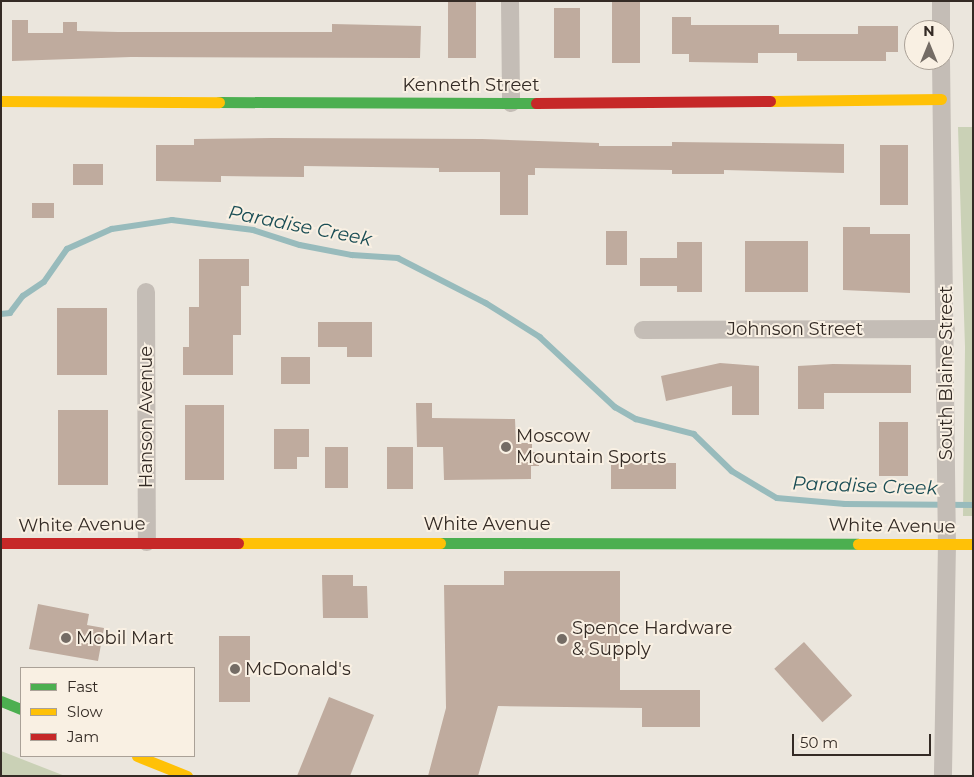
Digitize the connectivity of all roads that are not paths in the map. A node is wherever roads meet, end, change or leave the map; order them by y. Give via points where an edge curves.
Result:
1 (510, 1) edge
2 (941, 1) edge
3 (941, 20) edge
4 (941, 70) edge
5 (941, 98) junction
6 (1, 100) edge
7 (511, 103) junction
8 (146, 292) dead end
9 (946, 329) junction
10 (643, 330) dead end
11 (947, 536) junction
12 (146, 542) junction
13 (1, 543) edge
14 (973, 544) edge
15 (1, 701) edge
16 (20, 709) edge
17 (140, 757) edge
18 (187, 776) edge
19 (943, 776) edge

1 - 7 street
2 - 3 street
4 - 5 street, South Blaine Street
5 - 7 street, Kenneth Street
5 - 9 street, South Blaine Street
6 - 7 street, Kenneth Street
8 - 12 street, Hanson Avenue
9 - 10 street, Johnson Street
9 - 11 street, South Blaine Street
11 - 12 street, White Avenue
11 - 14 street, White Avenue
11 - 19 street, South Blaine Street
12 - 13 street, White Avenue
15 - 16 street
17 - 18 street

